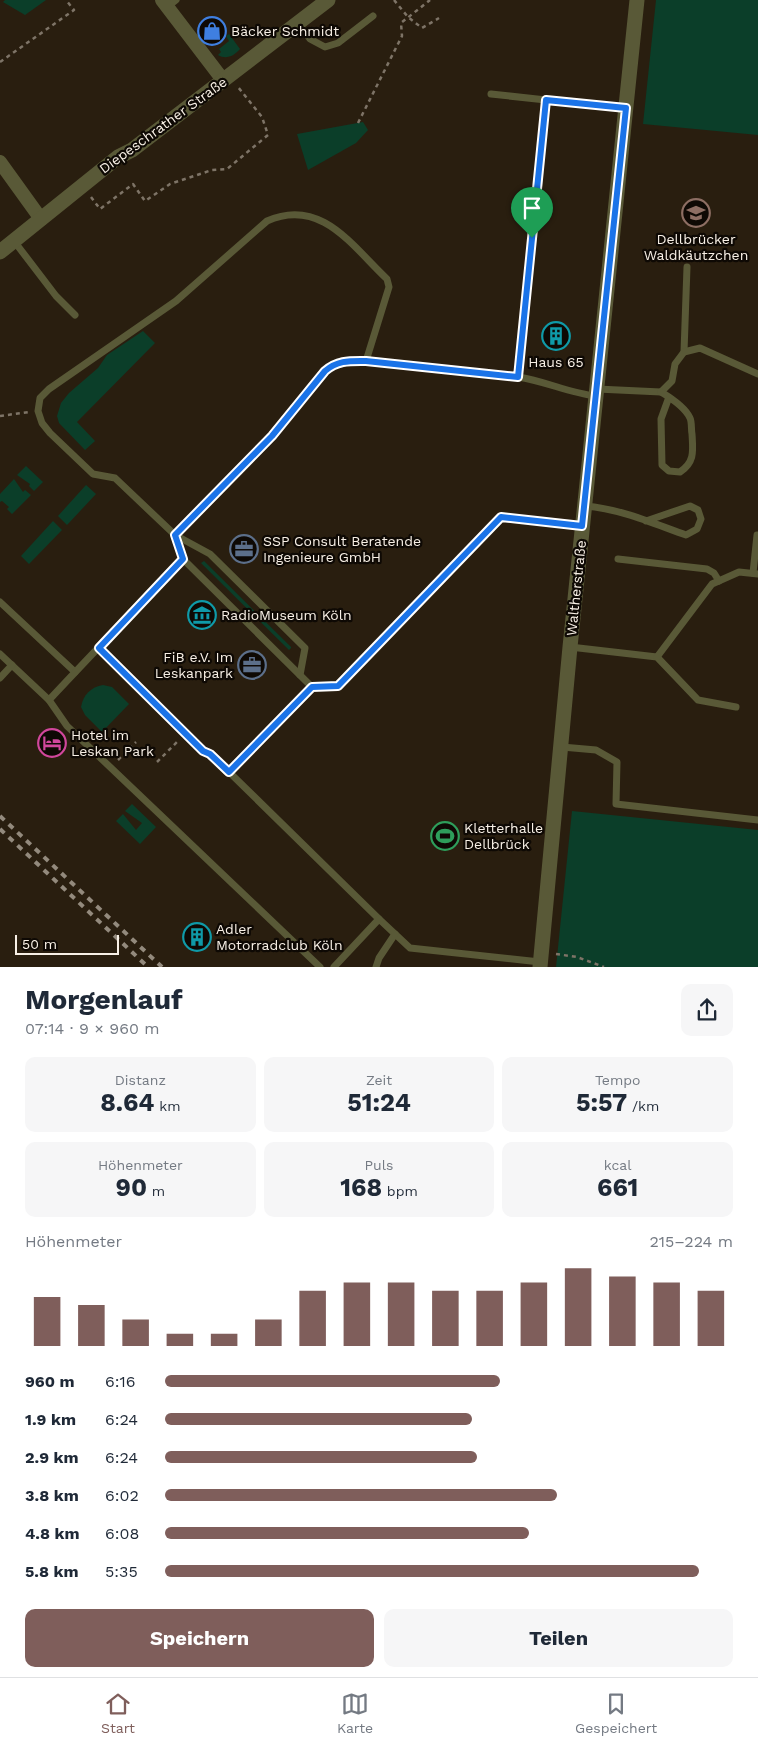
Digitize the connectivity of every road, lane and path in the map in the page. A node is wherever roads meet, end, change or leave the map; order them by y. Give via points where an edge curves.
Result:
1 (66, 0) edge
2 (328, 0) edge
3 (394, 0) edge
4 (430, 0) edge
5 (637, 0) edge
6 (168, 2) edge
7 (373, 16) dead end
8 (408, 17) junction
9 (439, 18) dead end
10 (298, 23) junction
11 (0, 62) edge
12 (226, 78) junction
13 (491, 94) dead end
14 (546, 100) junction
15 (626, 108) junction
16 (358, 123) dead end
17 (0, 162) edge
18 (82, 185) junction
19 (41, 219) junction
20 (14, 241) junction
21 (0, 252) edge
22 (687, 267) dead end
23 (75, 315) dead end
24 (684, 352) junction
25 (366, 361) junction
26 (758, 374) edge
27 (518, 377) junction
28 (661, 392) junction
29 (596, 393) junction
30 (670, 397) junction
31 (38, 411) junction
32 (0, 416) edge
33 (584, 506) junction
34 (646, 521) junction
35 (582, 526) junction
36 (175, 535) junction
37 (757, 535) edge
38 (183, 559) junction
39 (618, 559) dead end
40 (756, 573) edge
41 (718, 581) junction
42 (0, 602) edge
43 (99, 648) junction
44 (570, 648) junction
45 (0, 654) edge
46 (657, 657) junction
47 (12, 665) junction
48 (75, 672) junction
49 (300, 675) junction
50 (0, 678) edge
51 (312, 687) junction
52 (49, 700) junction
53 (736, 707) dead end
54 (186, 734) junction
55 (136, 742) dead end
56 (562, 747) junction
57 (158, 762) dead end
58 (111, 768) junction
59 (229, 772) junction
60 (758, 820) edge
61 (380, 919) junction
62 (395, 934) junction
63 (541, 961) edge
64 (320, 967) edge
65 (334, 967) edge
66 (376, 967) edge
67 (604, 967) edge

1 - 11 path via 74,10
2 - 10 street, Diepeschrather Straße
3 - 8 path
4 - 8 path
5 - 15 street, Waltherstraße
6 - 12 street
7 - 10 lane via 338,43 325,47 310,39
8 - 9 path via 422,28
8 - 16 path via 401,23 402,36
10 - 12 street, Diepeschrather Straße
12 - 18 street, Diepeschrather Straße
12 - 18 path via 262,117 268,135 227,169 212,170 170,184 145,201 132,184 100,209
13 - 14 lane
14 - 15 lane
14 - 27 lane
15 - 29 street, Waltherstraße
17 - 19 street
18 - 19 street, Diepeschrather Straße
19 - 20 street, Diepeschrather Straße
20 - 21 street, Diepeschrather Straße
20 - 23 lane via 56,296
22 - 24 lane
24 - 26 lane via 700,348
24 - 28 lane via 675,364 672,381
25 - 27 lane
25 - 31 lane via 389,288 387,279 329,224 315,216 282,214 267,221 176,301 49,389 40,398
25 - 36 lane via 345,361 325,371 272,436
27 - 29 lane via 535,379 575,393
28 - 29 lane
28 - 30 lane
29 - 33 street, Waltherstraße
30 - 30 lane via 690,419 694,455 688,467 680,472 669,471 662,465 660,420
31 - 32 path
31 - 36 lane via 50,433 93,474 115,478
33 - 34 lane via 612,508
33 - 35 street, Waltherstraße
34 - 34 lane via 686,535 697,528 701,519 698,510 690,506
35 - 44 street, Waltherstraße
35 - 51 lane via 501,517 338,686
36 - 38 lane
36 - 49 lane via 210,554 305,648
37 - 40 lane
38 - 43 lane
38 - 49 lane
39 - 41 lane via 707,569
40 - 41 lane via 739,572
41 - 46 lane via 712,584
42 - 48 lane
43 - 48 lane
43 - 54 lane
44 - 46 lane
44 - 56 street, Waltherstraße
45 - 47 lane
46 - 53 lane via 698,700
47 - 50 lane
47 - 52 lane
48 - 52 lane
49 - 51 lane
51 - 59 lane
52 - 58 lane via 67,726
54 - 57 path
54 - 59 lane
55 - 58 path
56 - 60 lane via 596,750 617,762 616,804
56 - 63 street, Waltherstraße
58 - 64 lane
59 - 61 lane
61 - 62 lane
61 - 65 lane
62 - 63 lane via 410,948
62 - 66 lane
63 - 67 path via 576,957

